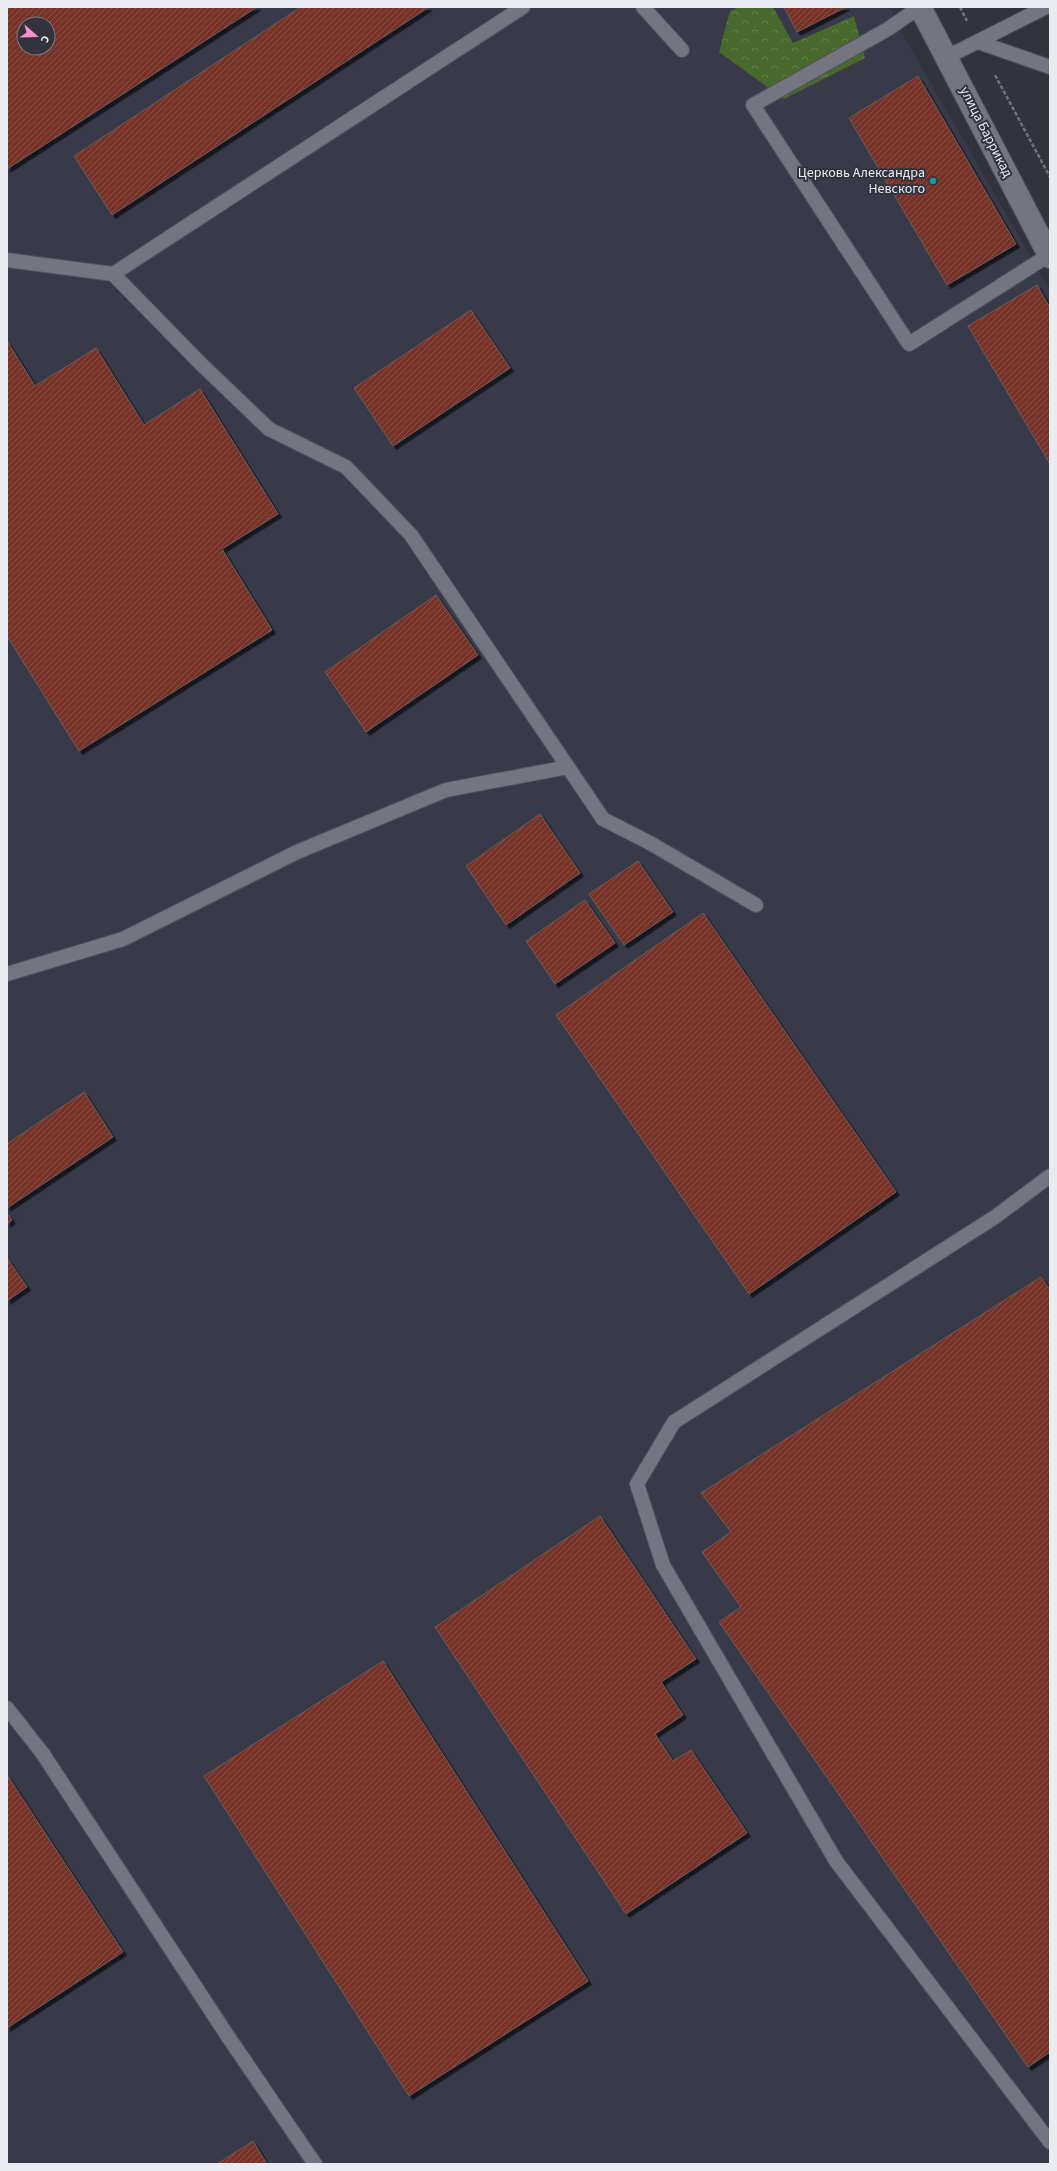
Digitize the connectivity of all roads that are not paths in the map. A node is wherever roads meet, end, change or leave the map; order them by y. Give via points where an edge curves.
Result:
1 (523, 7) edge
2 (643, 7) edge
3 (920, 7) edge
4 (1046, 7) edge
5 (978, 42) junction
6 (682, 50) dead end
7 (947, 57) junction
8 (1050, 67) edge
9 (1050, 256) edge
10 (7, 260) edge
11 (113, 274) junction
12 (568, 768) junction
13 (756, 905) dead end
14 (7, 974) edge
15 (1050, 1176) edge
16 (7, 1708) edge
17 (1050, 2142) edge
18 (315, 2164) edge

1 - 11 lane
2 - 6 lane
3 - 7 street, улица Баррикад
3 - 9 lane via 888,29 753,104 909,344
4 - 5 lane
5 - 7 lane
5 - 8 lane
7 - 9 street, улица Баррикад
10 - 11 lane
11 - 12 lane via 269,429 346,466 412,535
12 - 13 lane via 603,819
12 - 14 lane via 446,790 297,852 123,939
15 - 17 lane via 995,1217 674,1422 637,1484 663,1565 836,1861
16 - 18 lane via 43,1754 227,2035

